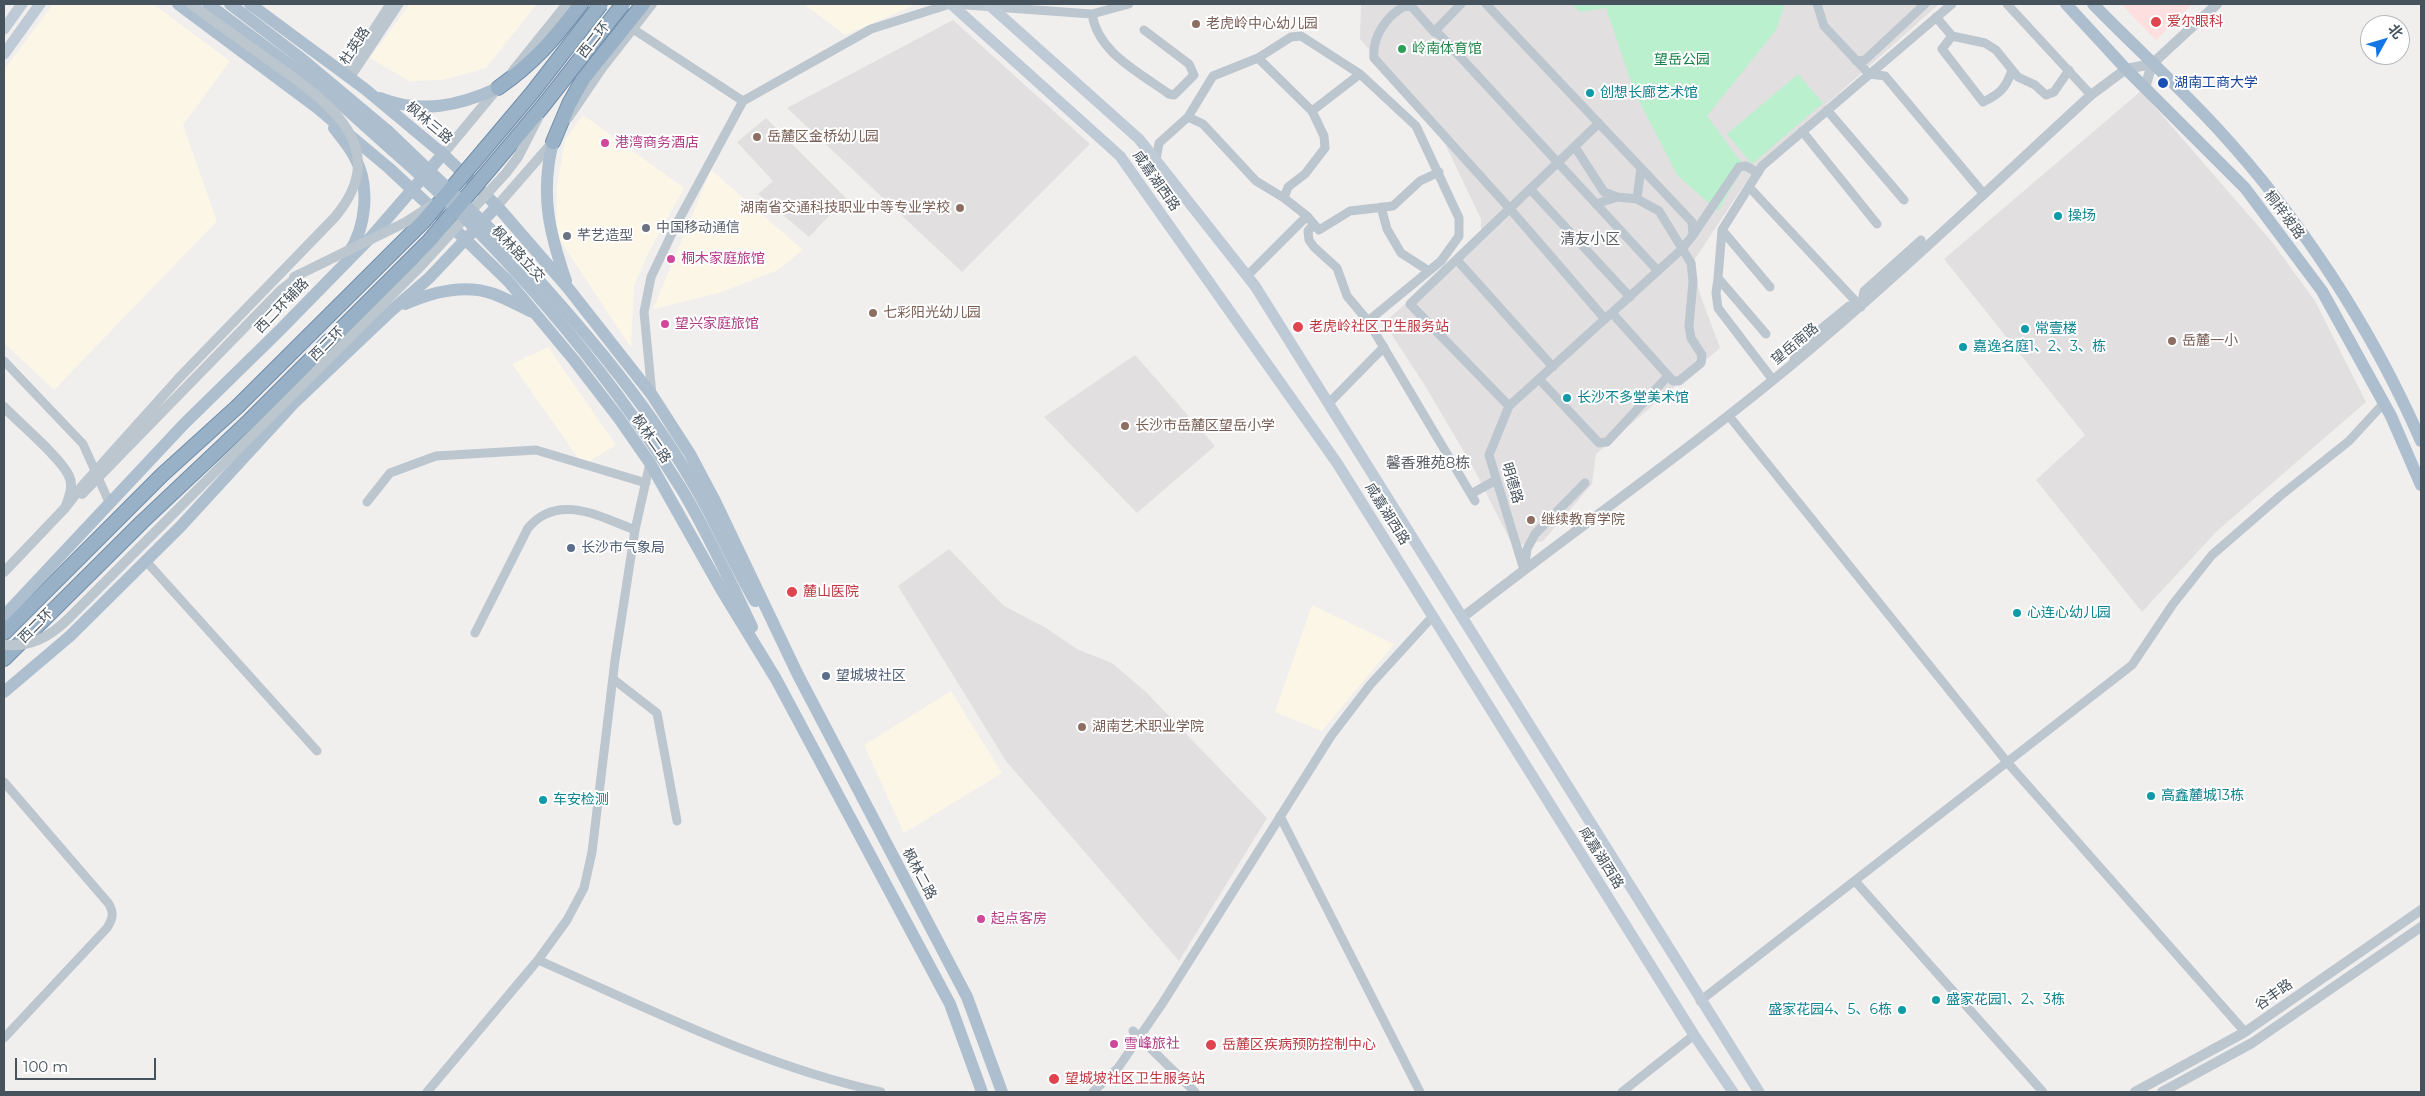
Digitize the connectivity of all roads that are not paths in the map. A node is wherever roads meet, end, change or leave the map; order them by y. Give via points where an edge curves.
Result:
1 (22, 4) edge
2 (40, 4) edge
3 (178, 4) edge
4 (192, 4) edge
5 (208, 4) edge
6 (230, 4) edge
7 (250, 4) edge
8 (390, 4) edge
9 (399, 4) edge
10 (568, 4) edge
11 (581, 4) edge
12 (601, 4) edge
13 (622, 4) edge
14 (643, 4) edge
15 (652, 4) edge
16 (951, 4) edge
17 (1129, 4) edge
18 (1461, 4) edge
19 (1486, 4) edge
20 (1817, 4) edge
21 (1925, 4) edge
22 (1952, 4) edge
23 (2007, 4) edge
24 (2066, 4) edge
25 (2093, 4) edge
26 (2217, 4) edge
27 (989, 5) edge
28 (1413, 6) edge
29 (1092, 14) junction
30 (1936, 17) junction
31 (4, 29) edge
32 (633, 29) junction
33 (1144, 30) dead end
34 (1434, 32) junction
35 (1952, 36) junction
36 (4, 54) edge
37 (1258, 58) junction
38 (1856, 61) junction
39 (2152, 64) junction
40 (2126, 69) junction
41 (2012, 70) junction
42 (2069, 70) junction
43 (1360, 74) junction
44 (1868, 74) junction
45 (348, 76) junction
46 (498, 88) junction
47 (2145, 88) junction
48 (365, 89) junction
49 (2091, 95) junction
50 (743, 101) junction
51 (543, 106) junction
52 (316, 107) junction
53 (1827, 110) junction
54 (1312, 111) junction
55 (1188, 117) junction
56 (1599, 123) junction
57 (1802, 131) junction
58 (553, 142) junction
59 (1575, 147) junction
60 (444, 154) junction
61 (1156, 160) junction
62 (1558, 163) junction
63 (1641, 168) junction
64 (1439, 172) junction
65 (1758, 173) junction
66 (1749, 186) junction
67 (452, 188) junction
68 (412, 190) junction
69 (1531, 190) junction
70 (1983, 193) junction
71 (1284, 198) junction
72 (1617, 198) junction
73 (1637, 200) junction
74 (1904, 200) dead end
75 (1596, 204) junction
76 (497, 206) junction
77 (1381, 207) junction
78 (1511, 210) junction
79 (1307, 216) junction
80 (1314, 224) junction
81 (1877, 224) dead end
82 (1722, 230) junction
83 (1694, 234) junction
84 (466, 240) junction
85 (1922, 240) dead end
86 (1682, 249) junction
87 (1457, 260) junction
88 (336, 270) junction
89 (1429, 271) junction
90 (1658, 271) junction
91 (300, 275) junction
92 (1247, 276) junction
93 (1718, 278) junction
94 (1770, 287) dead end
95 (568, 288) junction
96 (264, 289) junction
97 (1630, 296) junction
98 (1861, 307) junction
99 (391, 311) junction
100 (537, 314) junction
101 (1608, 316) junction
102 (1368, 321) junction
103 (1766, 334) dead end
104 (1384, 347) junction
105 (4, 360) edge
106 (1552, 367) junction
107 (1668, 376) junction
108 (1538, 379) junction
109 (1773, 380) junction
110 (652, 395) junction
111 (1329, 403) junction
112 (2384, 403) junction
113 (1509, 406) junction
114 (4, 407) edge
115 (1728, 416) junction
116 (2421, 441) edge
117 (650, 463) junction
118 (1496, 480) junction
119 (646, 483) junction
120 (1585, 484) dead end
121 (2421, 485) edge
122 (108, 502) junction
123 (367, 502) dead end
124 (65, 508) junction
125 (635, 530) junction
126 (145, 560) junction
127 (1524, 570) junction
128 (4, 572) edge
129 (738, 584) junction
130 (4, 616) edge
131 (1433, 616) junction
132 (1463, 618) junction
133 (4, 633) edge
134 (475, 633) dead end
135 (4, 645) edge
136 (4, 659) edge
137 (798, 674) junction
138 (613, 679) junction
139 (776, 680) junction
140 (4, 692) edge
141 (317, 751) dead end
142 (2007, 762) junction
143 (4, 782) edge
144 (1280, 816) junction
145 (677, 821) dead end
146 (1855, 881) junction
147 (2421, 910) edge
148 (2421, 927) edge
149 (538, 960) junction
150 (1700, 1001) junction
151 (2245, 1032) junction
152 (1136, 1034) junction
153 (1694, 1035) junction
154 (4, 1038) edge
155 (427, 1092) edge
156 (881, 1092) edge
157 (982, 1092) edge
158 (1002, 1092) edge
159 (1093, 1092) edge
160 (1195, 1092) edge
161 (1420, 1092) edge
162 (1622, 1092) edge
163 (1733, 1092) edge
164 (1759, 1092) edge
165 (2043, 1092) edge
166 (2135, 1092) edge
167 (2162, 1092) edge

1 - 31 main road
2 - 36 main road
3 - 52 main road
4 - 96 street, bridge via 336,113 346,124 357,151 357,180 346,203
5 - 129 main road, 枫林路立交, bridge via 369,128 525,283 580,348 663,460
6 - 129 main road, 枫林路立交, bridge via 388,131 508,246 554,296 627,386 691,480
7 - 45 main road, 枫林三路
8 - 45 street, 杜英路
9 - 45 street, 杜英路
10 - 46 street, 西二环辅路
11 - 46 highway via 548,46 525,69
12 - 67 highway, 西二环, bridge
13 - 51 highway, 西二环, bridge
14 - 58 highway via 583,79
15 - 32 street
16 - 27 street
16 - 50 street via 871,28
16 - 131 main road, 咸嘉湖西路 via 1120,156 1337,463
17 - 29 street
18 - 34 street
19 - 56 street
20 - 38 street via 1824,26
21 - 38 street via 1865,60
22 - 30 street
23 - 42 street
24 - 40 main road, 桐梓坡路
25 - 39 main road, 桐梓坡路
26 - 39 street
27 - 29 street
27 - 61 main road, 咸嘉湖西路 via 1139,139
28 - 34 street
28 - 78 street via 1401,8 1378,33 1373,48 1374,58
29 - 33 street via 1100,39 1110,51 1174,95 1194,74 1189,64
30 - 35 street
30 - 44 street
32 - 50 street
32 - 58 street via 585,92
34 - 62 street
35 - 41 street via 1985,43 1996,50
35 - 41 street via 1942,49 1983,102 2006,88
37 - 43 street via 1290,37 1301,36
37 - 54 street
37 - 55 street via 1213,76
38 - 44 street
39 - 40 street
39 - 47 street
39 - 116 main road, 桐梓坡路 via 2215,126 2247,163 2322,262 2398,388
40 - 47 main road, 桐梓坡路
40 - 49 street, 望岳南路
41 - 42 street via 2046,95 2054,92
42 - 49 street
43 - 54 street
43 - 64 street via 1416,126
44 - 53 street
44 - 70 street via 1885,76
45 - 48 main road, 枫林三路
46 - 48 main road via 472,100 438,107 405,106
46 - 60 street, 西二环辅路
47 - 112 main road, 桐梓坡路 via 2245,188 2322,291
48 - 60 main road, 枫林三路
49 - 70 street, 望岳南路
50 - 110 street via 651,277 644,312
51 - 135 street, bridge via 518,156 495,186 414,273 69,618 39,641
51 - 136 highway, 西二环, bridge via 429,241
52 - 68 main road
52 - 88 main road via 355,158 364,192 360,228
53 - 57 street
53 - 74 street
54 - 71 street via 1324,136 1325,148 1305,174 1288,187
55 - 61 street via 1159,143
55 - 71 street via 1202,124 1256,181
56 - 59 street
56 - 63 street
57 - 65 street
57 - 81 street
58 - 76 street
58 - 95 main road via 546,172 549,226
59 - 62 street
59 - 72 street via 1604,192
60 - 68 main road, 西二环辅路
60 - 76 main road, 枫林三路
61 - 92 main road, 咸嘉湖西路
62 - 69 street
62 - 75 street
63 - 73 street
63 - 83 street via 1692,222
64 - 77 street via 1420,181 1393,206
64 - 89 street via 1460,218 1459,236 1441,261
65 - 66 street
65 - 83 street via 1739,166
66 - 82 street
66 - 98 street
67 - 91 street, bridge via 406,222
67 - 133 highway, 西二环, bridge via 388,258 237,407 162,475
68 - 84 main road
68 - 88 main road, 西二环辅路 via 372,236
69 - 78 street
69 - 97 street
70 - 98 street, 望岳南路
71 - 79 street
72 - 73 street
72 - 75 street
73 - 86 street via 1659,211
75 - 90 street
76 - 84 main road
76 - 95 main road, 枫林三路
77 - 80 street via 1350,211 1319,230
77 - 89 street via 1387,230 1400,253
78 - 87 street
78 - 101 street
79 - 80 street
79 - 92 street
80 - 102 street via 1308,231 1309,240 1336,268 1347,296
82 - 93 street
82 - 94 street
83 - 86 street
84 - 99 main road
84 - 100 main road, 枫林二路
85 - 98 street via 1864,291
86 - 90 street
86 - 107 street via 1691,263 1693,281 1691,338 1702,355 1701,363 1679,381
87 - 106 street
87 - 113 street via 1410,304
88 - 122 main road, 西二环辅路
89 - 102 street
90 - 97 street
91 - 96 street, bridge
91 - 124 street, bridge via 280,291 92,485
92 - 111 main road, 咸嘉湖西路
93 - 103 street
93 - 109 street via 1718,308
95 - 110 main road, 枫林二路
96 - 124 street, bridge via 179,378
97 - 101 street
98 - 109 street, 望岳南路
99 - 100 main road via 434,292 474,290 493,293
99 - 126 main road via 330,367 186,521
100 - 117 main road, 枫林二路
101 - 106 street
101 - 107 street
102 - 104 street
104 - 111 street
104 - 118 street via 1473,497
105 - 122 street via 83,444
106 - 108 street
107 - 108 street via 1607,442 1600,443
108 - 113 street
109 - 115 street, 望岳南路
110 - 137 main road, 枫林二路 via 690,454 719,509
111 - 132 main road, 咸嘉湖西路
112 - 121 main road, 桐梓坡路
112 - 142 street via 2349,441 2212,555 2173,604 2132,665
113 - 118 street, 明德路 via 1488,455
114 - 124 street via 69,476 71,489
115 - 127 street, 望岳南路
115 - 142 street
117 - 119 street
117 - 139 main road, 枫林二路
118 - 127 street, 明德路
119 - 123 street via 536,450 436,456 390,473
119 - 125 street
120 - 127 street via 1535,534 1527,550
122 - 130 main road, 西二环辅路 via 65,553
124 - 128 street, bridge
125 - 134 street via 582,509 548,513 534,521
125 - 138 street
126 - 140 main road via 57,648
126 - 141 street
127 - 132 street, 望岳南路
129 - 137 main road, 枫林二路
129 - 139 main road, 枫林二路
131 - 144 street via 1370,685 1331,736
131 - 153 main road, 咸嘉湖西路
132 - 150 main road, 咸嘉湖西路
137 - 158 main road, 枫林二路 via 967,997
138 - 145 street via 657,713
138 - 149 street via 592,852 584,888 567,920
139 - 157 main road, 枫林二路 via 950,1004
142 - 146 street
142 - 151 street
143 - 154 street via 113,912 107,928
144 - 152 street
144 - 161 street
146 - 150 street
146 - 165 street
147 - 151 street, 谷丰路
148 - 167 street, 谷丰路 via 2252,1043
149 - 155 street
149 - 156 street via 743,1050 832,1082
150 - 164 main road, 咸嘉湖西路
151 - 166 street, 谷丰路
152 - 159 street via 1118,1068
152 - 160 street
153 - 162 street
153 - 163 main road, 咸嘉湖西路

